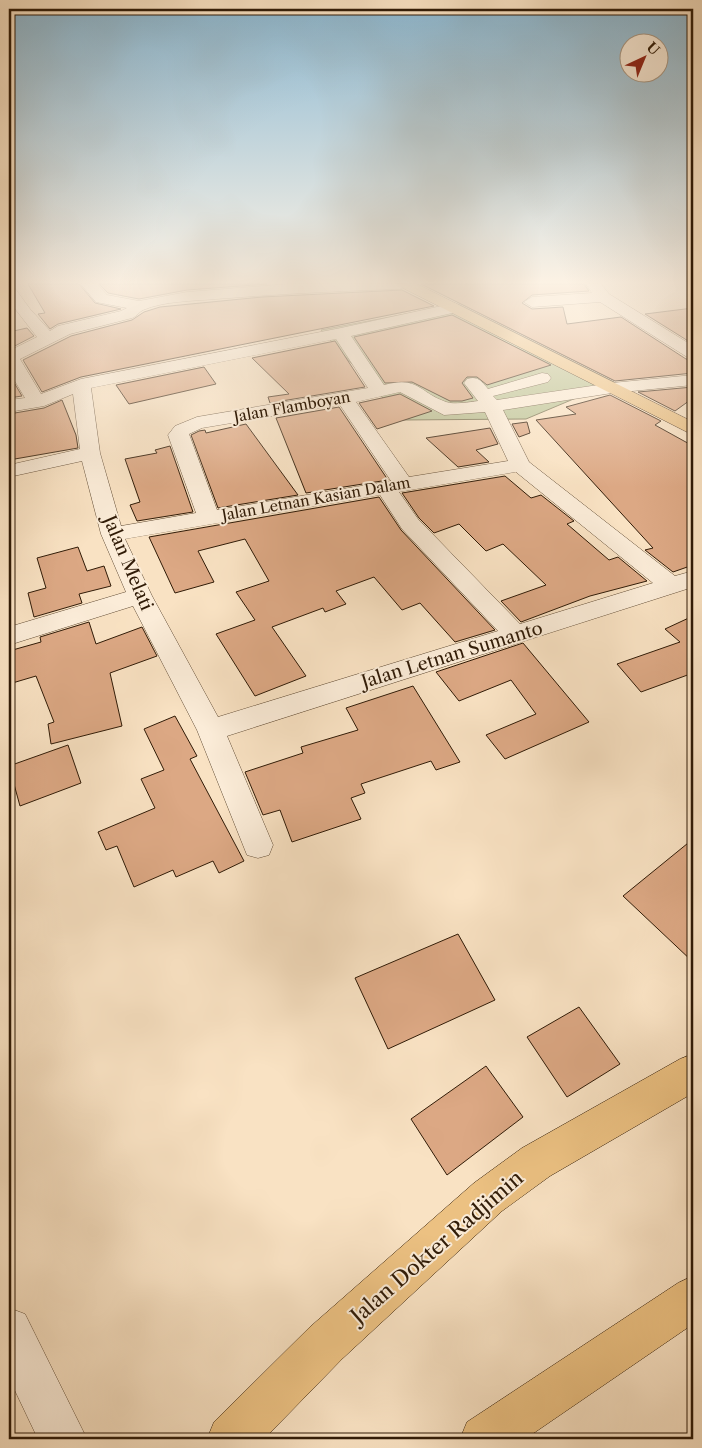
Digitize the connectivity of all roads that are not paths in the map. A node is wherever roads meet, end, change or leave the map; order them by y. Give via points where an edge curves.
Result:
1 (18, 352) edge
2 (250, 352) edge
3 (353, 352) edge
4 (541, 352) edge
5 (693, 380) edge
6 (473, 382) dead end
7 (81, 384) junction
8 (612, 388) junction
9 (378, 390) junction
10 (345, 398) junction
11 (546, 398) junction
12 (37, 402) junction
13 (499, 405) junction
14 (9, 406) edge
15 (693, 429) edge
16 (90, 453) junction
17 (520, 465) junction
18 (9, 471) edge
19 (395, 486) junction
20 (209, 518) junction
21 (112, 534) junction
22 (683, 582) edge
23 (140, 596) junction
24 (516, 635) junction
25 (9, 636) edge
26 (211, 730) junction
27 (258, 845) dead end
28 (693, 1072) edge
29 (693, 1298) edge
30 (9, 1330) edge
31 (500, 1434) edge
32 (64, 1439) edge
33 (231, 1439) edge

1 - 12 street via 11,360
2 - 7 street
3 - 9 street
4 - 8 main road
5 - 8 street, Jalan Flamboyan
6 - 13 street
7 - 12 street
7 - 16 street, Jalan Melati
8 - 11 street, Jalan Flamboyan
8 - 15 main road
9 - 10 street, Jalan Flamboyan
9 - 13 street, Jalan Flamboyan via 402,386 450,410
10 - 19 street
10 - 20 street, Jalan Flamboyan via 197,423 182,430 178,435
11 - 13 street, Jalan Flamboyan
11 - 13 street via 536,380 496,390
12 - 14 street
13 - 17 street
16 - 18 street
16 - 21 street, Jalan Melati
17 - 19 street, Jalan Letnan Kasian Dalam
17 - 22 street
19 - 20 street, Jalan Letnan Kasian Dalam
19 - 24 street via 410,524
20 - 21 street, Jalan Letnan Kasian Dalam
21 - 23 street, Jalan Melati
22 - 24 street, Jalan Letnan Sumanto
23 - 25 street
23 - 26 street, Jalan Melati
24 - 26 street, Jalan Letnan Sumanto
26 - 27 street, Jalan Melati
28 - 33 main road, Jalan Dokter Radjimin via 536,1162 488,1197 326,1343
29 - 31 main road
30 - 32 street

